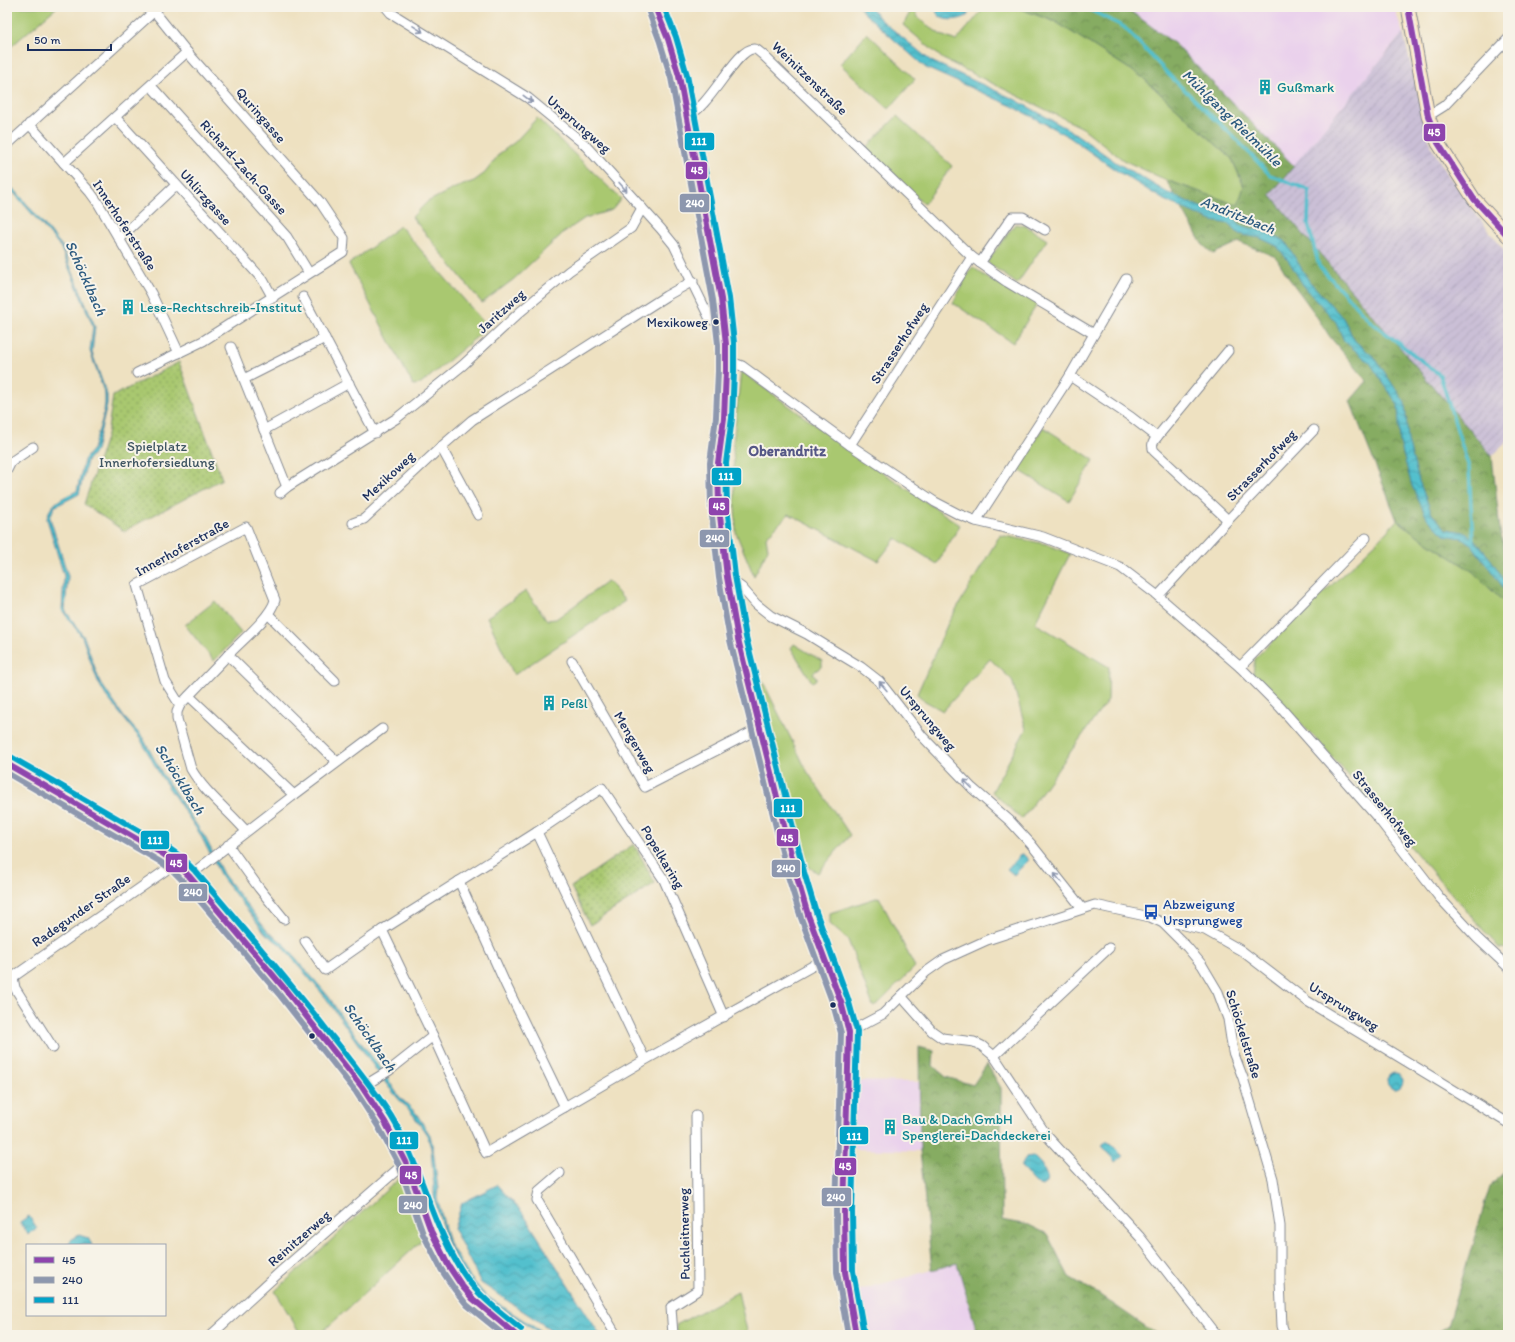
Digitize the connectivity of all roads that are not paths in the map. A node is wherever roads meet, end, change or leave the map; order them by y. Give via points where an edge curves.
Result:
1 (386, 7) edge
2 (655, 7) edge
3 (1408, 7) edge
4 (156, 9) edge
5 (1508, 39) edge
6 (187, 52) junction
7 (151, 86) junction
8 (688, 116) junction
9 (1428, 116) junction
10 (116, 118) junction
11 (29, 124) junction
12 (7, 145) edge
13 (64, 163) junction
14 (176, 185) junction
15 (640, 205) junction
16 (1045, 230) dead end
17 (1508, 236) edge
18 (118, 237) junction
19 (972, 257) junction
20 (980, 263) junction
21 (309, 273) junction
22 (1126, 280) dead end
23 (693, 281) junction
24 (303, 297) dead end
25 (273, 298) junction
26 (724, 320) junction
27 (1094, 334) junction
28 (325, 338) junction
29 (231, 347) dead end
30 (1228, 351) dead end
31 (179, 353) junction
32 (726, 363) junction
33 (137, 373) dead end
34 (1070, 376) junction
35 (244, 379) junction
36 (348, 383) junction
37 (264, 430) junction
38 (1314, 430) dead end
39 (375, 432) junction
40 (1157, 437) junction
41 (850, 445) junction
42 (33, 447) dead end
43 (441, 447) junction
44 (7, 470) edge
45 (478, 515) dead end
46 (1228, 520) junction
47 (976, 521) junction
48 (353, 523) dead end
49 (1366, 538) dead end
50 (727, 577) junction
51 (1158, 596) junction
52 (268, 614) junction
53 (228, 655) junction
54 (572, 661) dead end
55 (1240, 667) junction
56 (335, 681) dead end
57 (189, 696) junction
58 (180, 705) junction
59 (760, 728) junction
60 (382, 729) dead end
61 (338, 762) junction
62 (7, 764) edge
63 (294, 795) junction
64 (246, 831) junction
65 (537, 832) junction
66 (228, 845) junction
67 (176, 863) junction
68 (189, 876) junction
69 (459, 882) junction
70 (1082, 908) junction
71 (284, 919) dead end
72 (1163, 923) junction
73 (382, 930) junction
74 (305, 941) dead end
75 (1109, 948) dead end
76 (825, 959) junction
77 (1508, 967) edge
78 (900, 996) junction
79 (724, 1017) junction
80 (849, 1032) junction
81 (433, 1036) junction
82 (53, 1048) dead end
83 (994, 1056) junction
84 (645, 1060) junction
85 (367, 1084) junction
86 (565, 1107) junction
87 (696, 1116) dead end
88 (1508, 1123) edge
89 (406, 1162) junction
90 (560, 1173) dead end
91 (507, 1333) edge
92 (211, 1335) edge
93 (616, 1335) edge
94 (673, 1335) edge
95 (856, 1335) edge
96 (1216, 1335) edge
97 (1285, 1335) edge

1 -> 15 street, Ursprungweg via 391,13 528,98 584,144
2 - 8 main road via 668,39
3 - 9 main road
4 - 6 street, Quringasse
4 - 11 street
5 - 9 street via 1444,106
6 - 7 street
6 - 21 street, Quringasse via 320,202 344,238 342,252
7 - 10 street
7 - 21 street, Richard-Zach-Gasse via 287,237
8 - 19 street, Weinitzenstraße via 698,110 740,57 753,49 762,54
8 - 26 main road
9 - 17 main road via 1438,142 1474,199
10 - 13 street
10 - 14 street, Uhlirzgasse
11 - 12 street
11 - 13 street, Innerhoferstraße
13 - 18 street, Innerhoferstraße via 90,192
14 - 18 street
14 - 25 street, Uhlirzgasse via 263,280
15 - 23 street, Ursprungweg via 674,245
15 - 39 street, Jaritzweg via 631,228 568,271 463,365 397,418
16 - 20 street via 1023,217 1012,218
18 - 31 street, Innerhoferstraße via 155,300
19 - 20 street
19 - 41 street, Strasserhofweg
20 - 27 street
21 - 25 street
22 - 27 street
23 - 26 street, Ursprungweg via 710,316 714,321
23 - 43 street, Mexikoweg via 472,420
24 - 28 street
25 - 31 street via 209,338
26 - 32 main road
27 - 34 street
28 - 35 street
28 - 36 street
29 - 35 street, Jaritzweg
30 - 40 street
31 - 33 street
32 - 41 street, Strasserhofweg via 742,366
32 - 50 main road via 724,418 718,463 719,507
34 - 40 street via 1131,416
34 - 47 street
35 - 37 street, Jaritzweg
36 - 37 street
36 - 39 street
37 - 39 street, Jaritzweg via 284,490
38 - 46 street, Strasserhofweg
40 - 46 street, Strasserhofweg via 1153,442 1154,451
41 - 47 street, Strasserhofweg via 935,502
42 - 44 street via 11,462
43 - 45 street
43 - 48 street, Mexikoweg via 364,519
46 - 51 street, Strasserhofweg
47 - 51 street, Strasserhofweg via 1043,538 1120,567
49 - 55 street
50 - 59 main road via 738,639
70 -> 50 street, Ursprungweg via 1010,821 972,788 922,736 879,681 807,634 779,621
51 - 55 street, Strasserhofweg
52 - 53 street
52 - 56 street
52 - 58 street, Innerhoferstraße via 274,600 246,527 137,585 165,681
53 - 57 street
53 - 61 street
54 - 59 street, Mengerweg via 646,787
55 - 77 street, Strasserhofweg via 1319,750 1439,897
57 - 58 street
57 - 63 street
58 - 64 street via 177,719 191,769 205,789
59 - 76 main road via 796,874
60 - 61 street
61 - 63 street
62 - 67 main road
63 - 64 street
64 - 66 street
65 - 69 street, Popelkaring
65 - 79 street, Popelkaring via 602,788 664,880
65 - 84 street
66 - 68 street
66 - 71 street
67 - 68 main road
67 - 82 street, Radegunder Straße via 13,977 15,988
68 - 85 main road
69 - 73 street, Popelkaring
69 - 86 street
70 - 72 street, Schöckelstraße via 1103,906 1150,917
70 - 78 street, Schöckelstraße via 987,940 943,960
72 - 88 street, Ursprungweg via 1205,930 1242,951 1306,1001
72 - 97 street, Schöckelstraße via 1202,965 1218,992 1228,1019 1234,1052 1273,1179 1280,1226 1281,1320
73 - 74 street, Popelkaring via 325,970
73 - 81 street
75 - 83 street
76 - 79 street
76 - 80 main road via 842,1002
78 - 80 street, Schöckelstraße via 883,1014
78 - 83 street via 942,1038 974,1042
79 - 84 street
80 - 95 main road via 845,1265
81 - 85 street via 390,1070
81 - 86 street via 486,1153
83 - 96 street via 1047,1136 1140,1237
84 - 86 street
85 - 89 main road
87 - 94 street, Puchleitnerweg via 698,1290 671,1307
89 - 91 main road via 448,1266 473,1299
89 - 92 street, Reinitzerweg
90 - 93 street via 539,1191 537,1200

